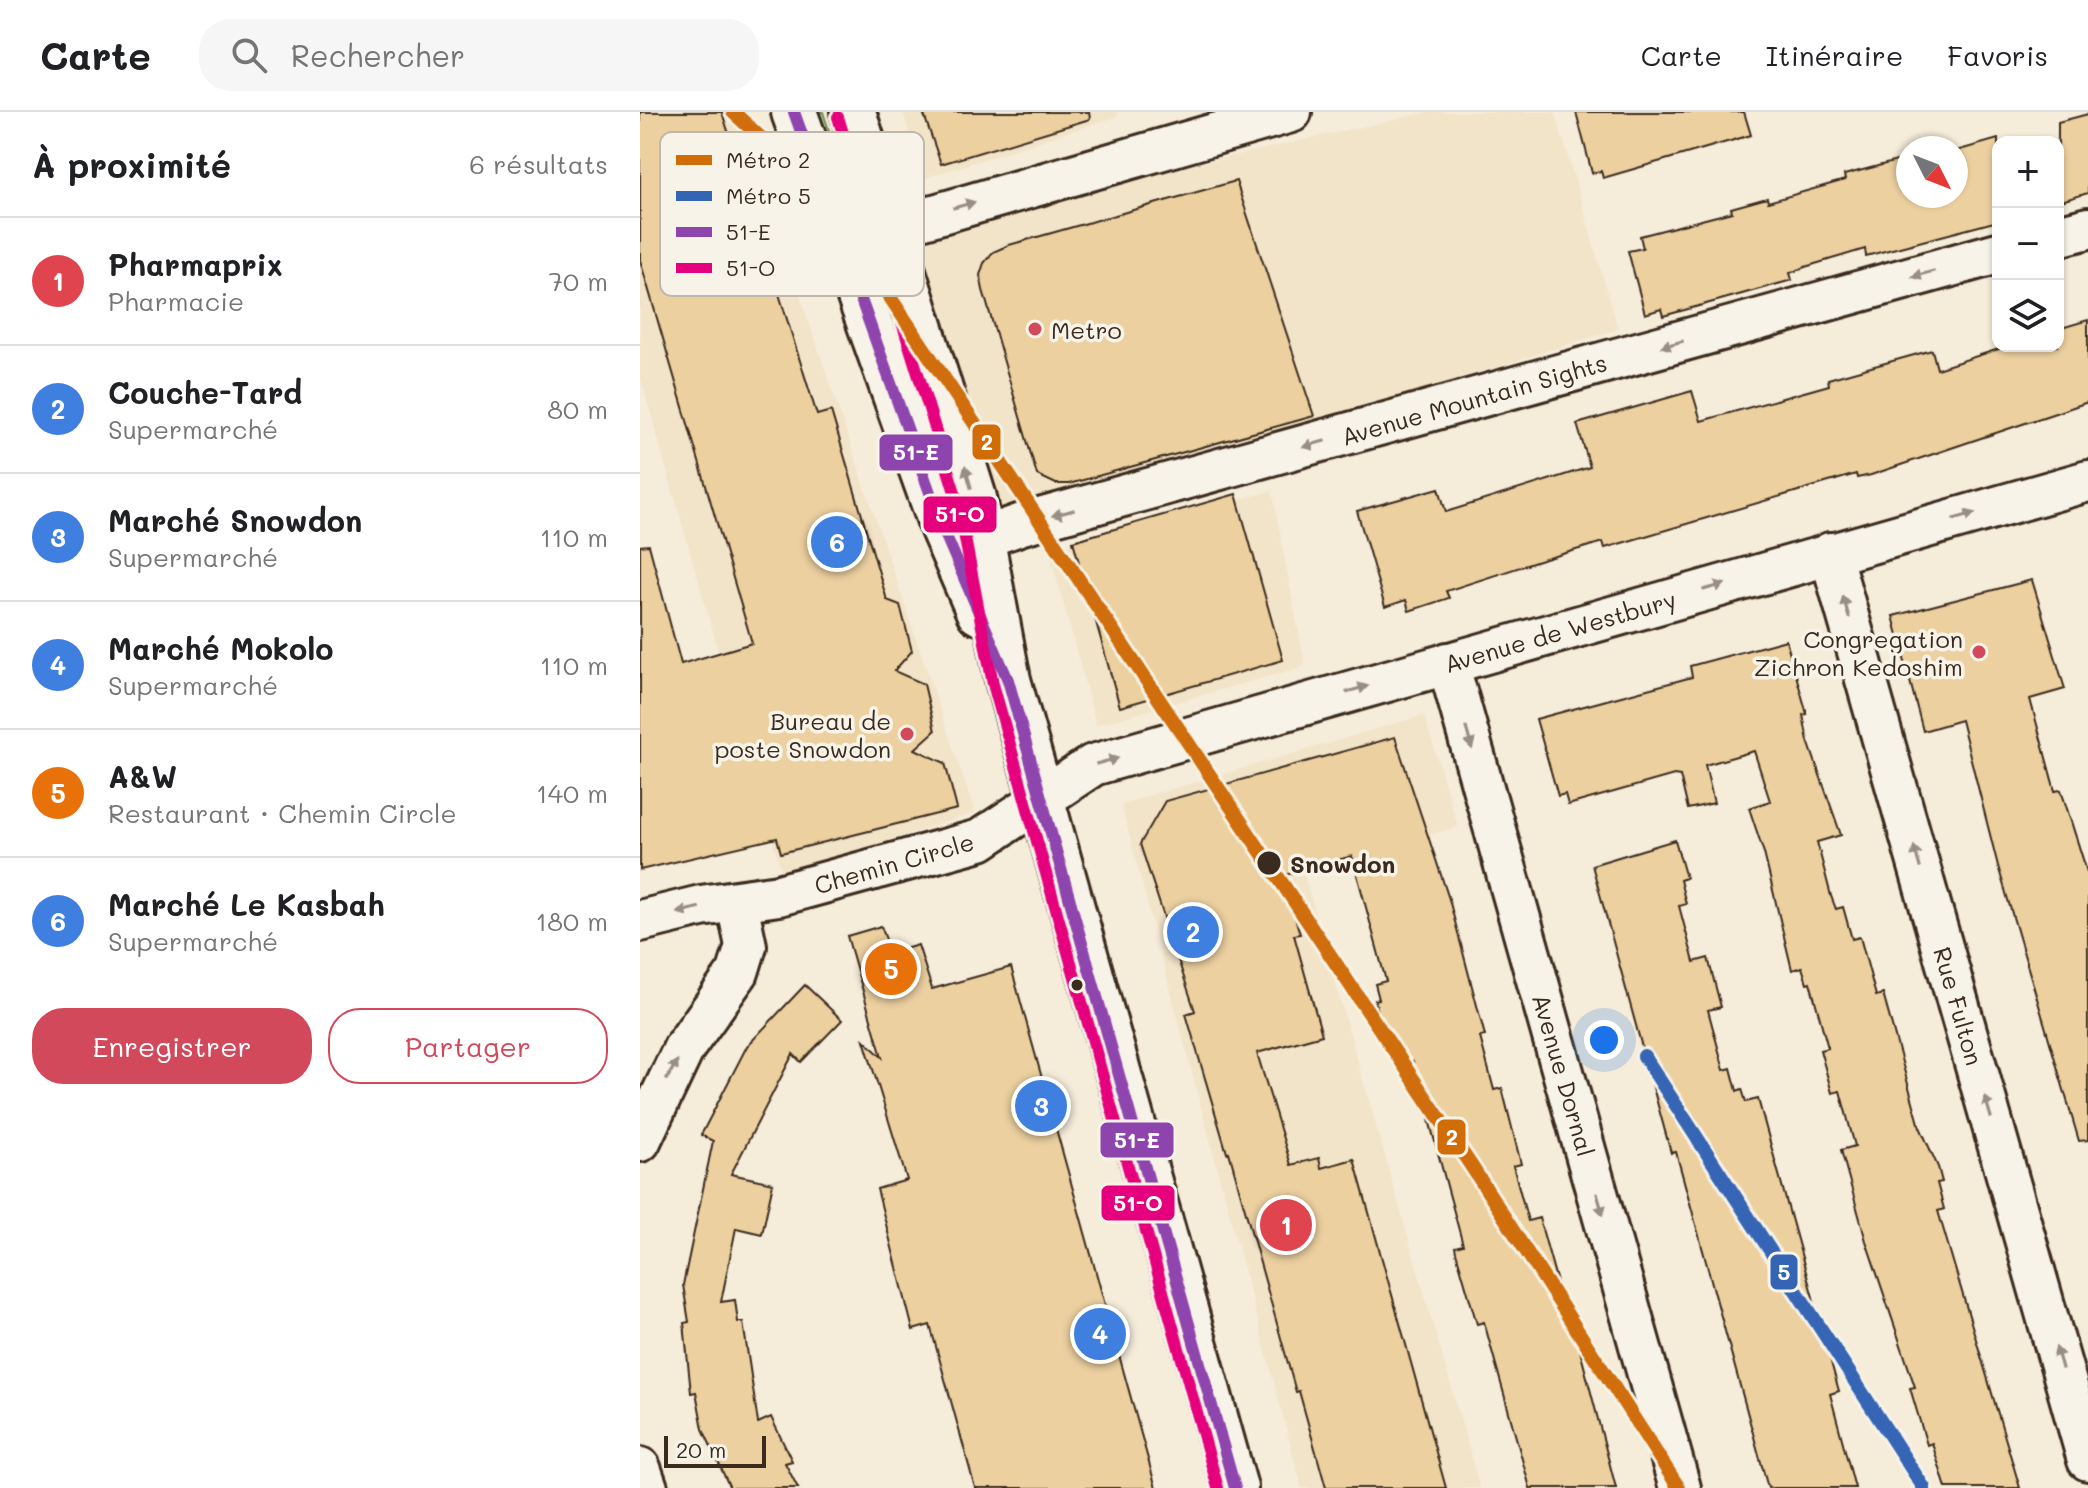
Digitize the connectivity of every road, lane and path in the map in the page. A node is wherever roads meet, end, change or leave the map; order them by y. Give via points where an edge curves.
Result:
1 (794, 112) edge
2 (853, 112) edge
3 (1291, 112) edge
4 (801, 132) edge
5 (859, 132) edge
6 (924, 217) edge
7 (2088, 228) edge
8 (2064, 234) edge
9 (1992, 255) edge
10 (864, 296) edge
11 (912, 296) edge
12 (2088, 481) edge
13 (967, 543) junction
14 (1830, 553) junction
15 (1448, 663) junction
16 (1041, 800) junction
17 (737, 903) junction
18 (640, 921) edge
19 (640, 1141) edge
20 (2088, 1460) edge
21 (640, 1468) edge
22 (647, 1488) edge
23 (1235, 1488) edge
24 (1680, 1488) edge

1 - 4 street
2 - 5 street
6 -> 3 street
7 - 8 street
9 -> 13 street, Avenue Mountain Sights
10 - 13 street
13 -> 11 street via 951,417
14 -> 12 street, Avenue de Westbury
13 - 16 street
15 -> 14 street, Avenue de Westbury
20 -> 14 street, Rue Fulton
16 -> 15 street, Avenue de Westbury via 1093,765
15 -> 24 street, Avenue Dornal
16 - 17 street, Chemin Circle via 980,840
16 - 23 street
17 -> 18 street, Chemin Circle
19 -> 17 street via 684,1048 738,972 746,946
21 - 22 street

